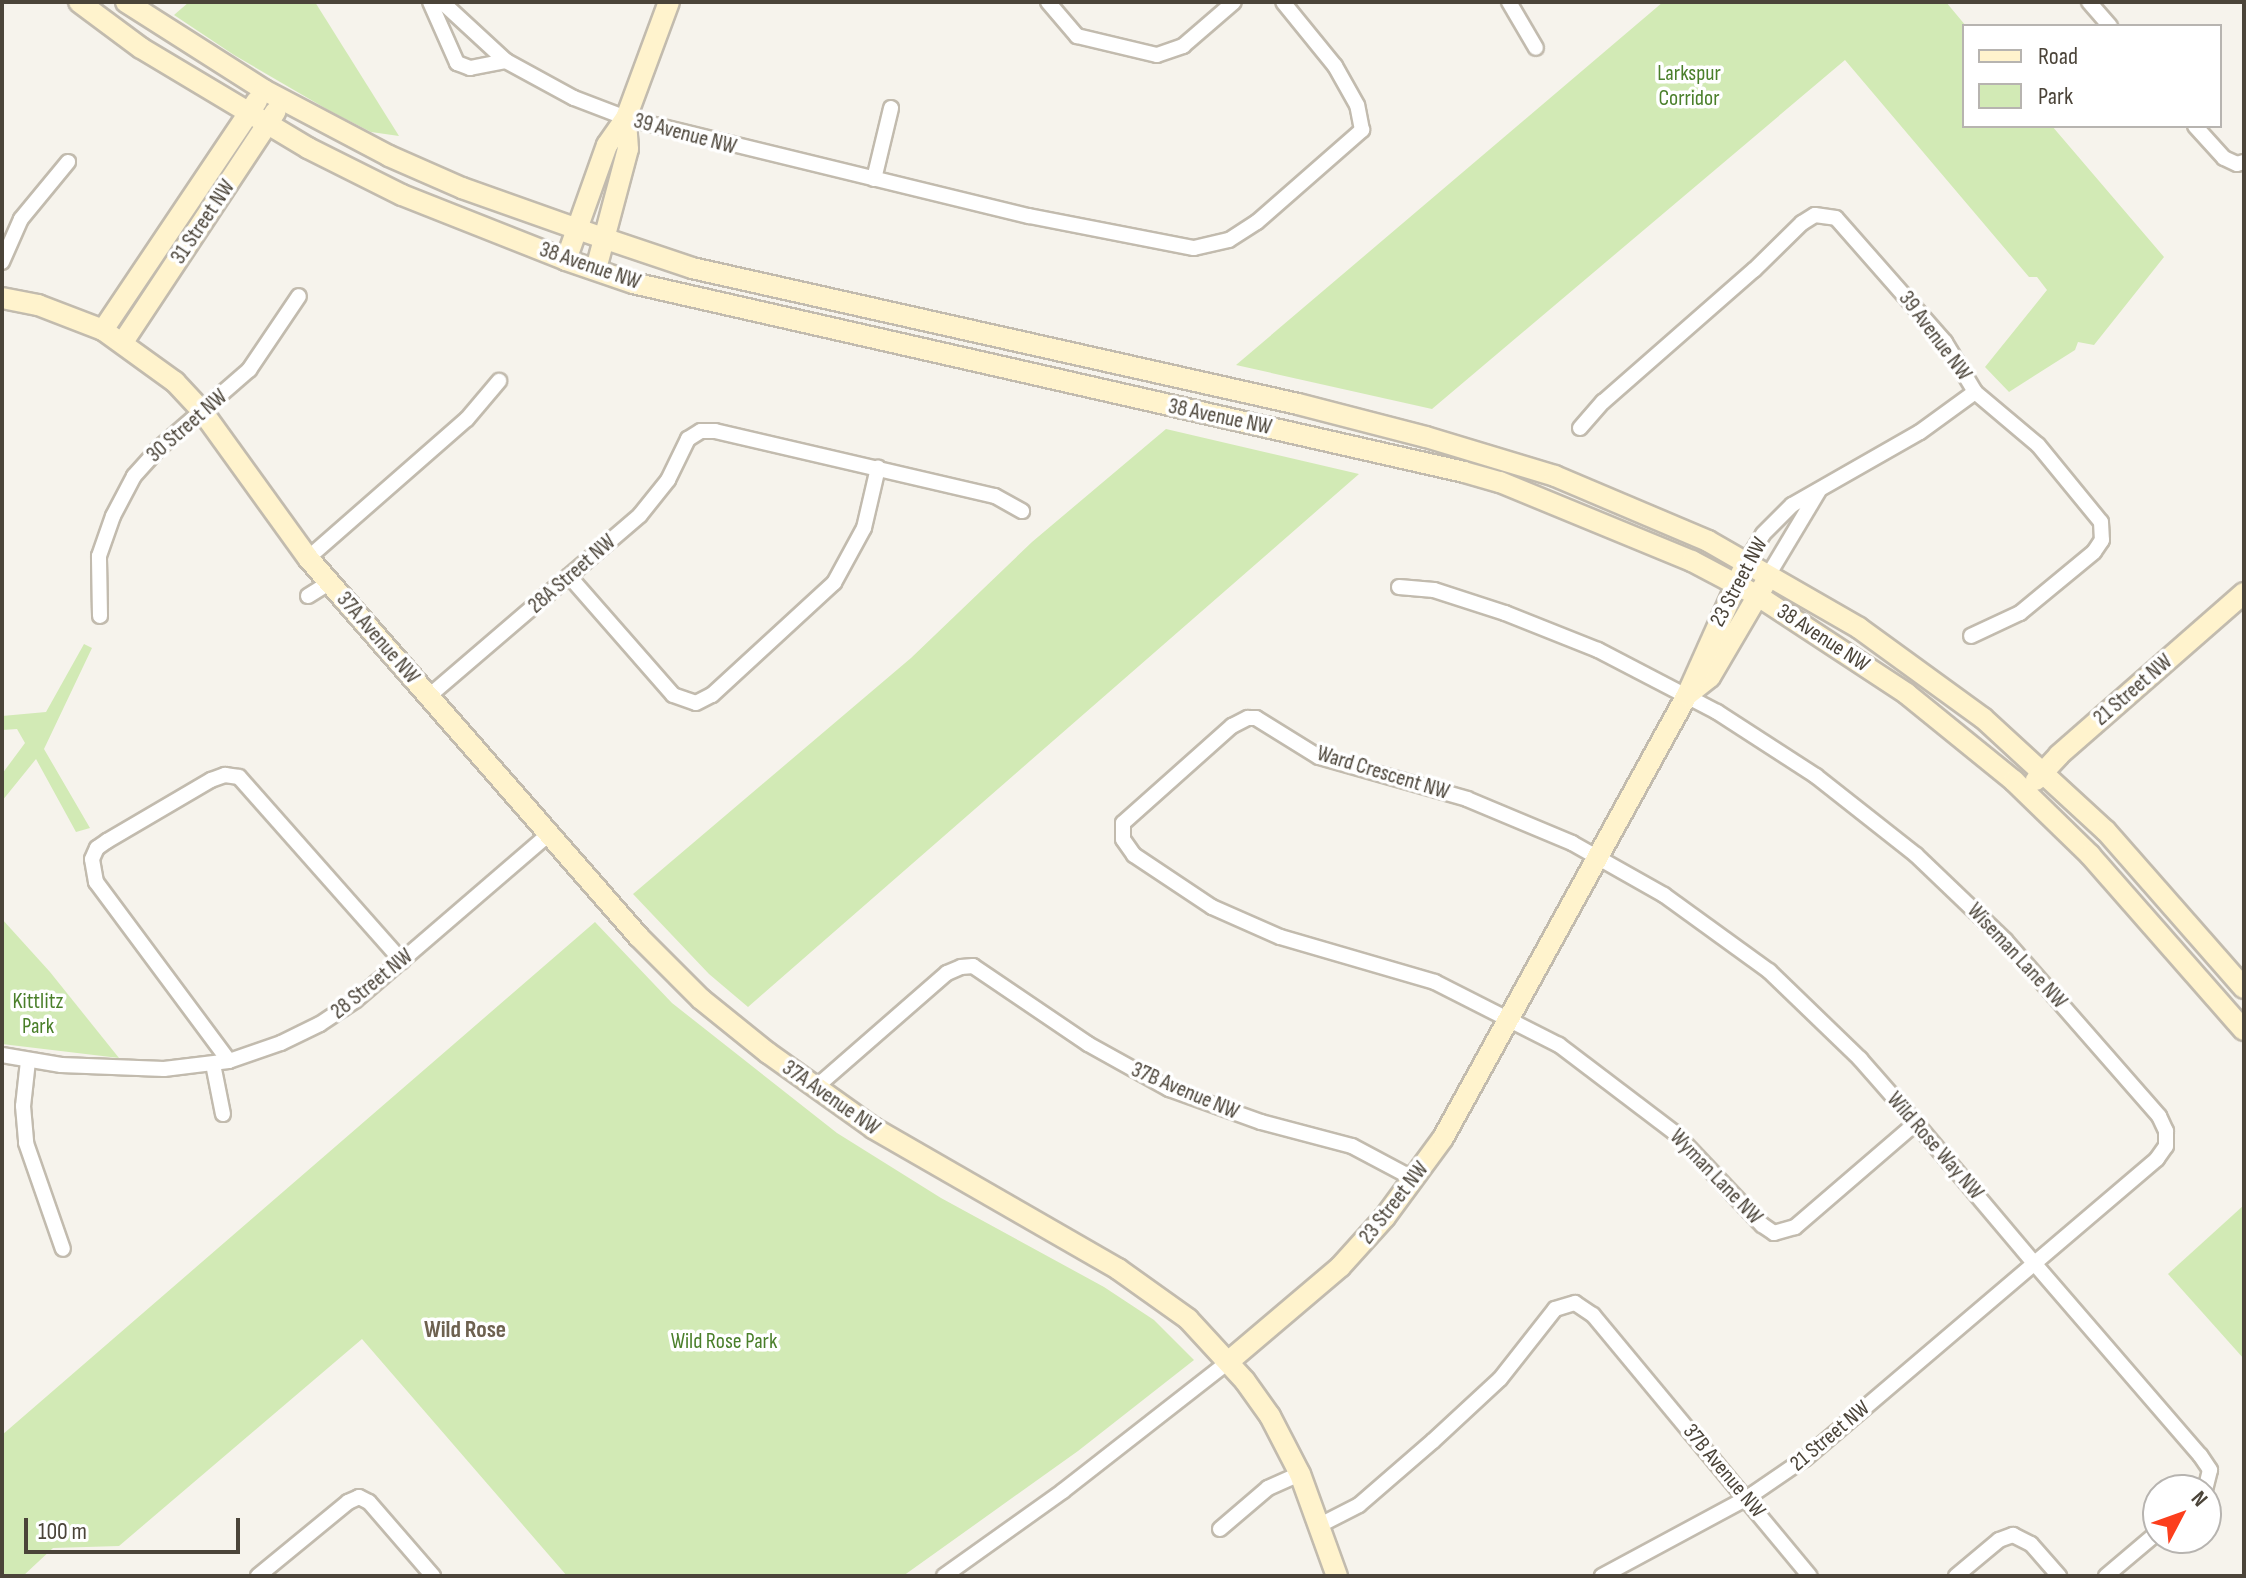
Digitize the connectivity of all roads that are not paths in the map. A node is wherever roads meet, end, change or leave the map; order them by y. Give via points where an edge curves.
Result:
1 (79, 2) edge
2 (126, 2) edge
3 (430, 2) edge
4 (442, 2) edge
5 (669, 2) edge
6 (1048, 2) edge
7 (1234, 2) edge
8 (1283, 2) edge
9 (1509, 2) edge
10 (2089, 2) edge
11 (2108, 24) edge
12 (1536, 48) dead end
13 (506, 61) junction
14 (264, 90) junction
15 (283, 101) junction
16 (891, 108) dead end
17 (249, 112) junction
18 (626, 118) junction
19 (267, 123) junction
20 (2197, 128) edge
21 (68, 162) dead end
22 (2240, 163) edge
23 (874, 179) junction
24 (577, 229) junction
25 (606, 239) junction
26 (566, 260) junction
27 (2, 262) edge
28 (596, 269) junction
29 (299, 296) dead end
30 (2, 298) edge
31 (103, 330) junction
32 (123, 342) junction
33 (499, 381) dead end
34 (1975, 392) junction
35 (202, 411) junction
36 (1580, 428) dead end
37 (878, 468) junction
38 (1818, 492) junction
39 (1022, 511) dead end
40 (308, 558) junction
41 (1747, 561) junction
42 (1769, 574) junction
43 (569, 576) junction
44 (329, 583) junction
45 (1736, 583) junction
46 (1399, 587) dead end
47 (2244, 593) edge
48 (308, 596) dead end
49 (1758, 596) junction
50 (100, 616) dead end
51 (1971, 636) dead end
52 (1687, 695) junction
53 (429, 696) junction
54 (2044, 771) junction
55 (2026, 792) junction
56 (549, 834) junction
57 (1599, 857) junction
58 (402, 961) junction
59 (2244, 988) edge
60 (1510, 1017) junction
61 (2244, 1030) edge
62 (2, 1055) edge
63 (28, 1061) junction
64 (229, 1061) junction
65 (213, 1064) junction
66 (815, 1088) junction
67 (223, 1114) dead end
68 (1916, 1123) junction
69 (1414, 1179) junction
70 (63, 1249) dead end
71 (2034, 1263) junction
72 (1228, 1362) junction
73 (1300, 1474) junction
74 (2209, 1474) edge
75 (1747, 1498) junction
76 (1320, 1525) junction
77 (1220, 1529) dead end
78 (2142, 1546) edge
79 (258, 1576) edge
80 (433, 1576) edge
81 (944, 1576) edge
82 (1337, 1576) edge
83 (1602, 1576) edge
84 (1810, 1576) edge
85 (1956, 1576) edge
86 (2059, 1576) edge
87 (2106, 1576) edge

1 - 17 main road, 38 Avenue NW via 141,48
2 - 14 main road, 38 Avenue NW
3 - 13 street via 457,63 470,68
4 - 13 street, 39 Avenue NW
5 - 18 main road
6 - 7 street via 1077,36 1144,54 1165,54 1183,46
8 - 23 street, 39 Avenue NW via 1335,66 1363,125 1257,222 1229,240 1211,246 1161,243
9 - 12 street
10 - 11 street
13 - 18 street, 39 Avenue NW via 555,89
14 - 15 main road, 38 Avenue NW
14 - 17 main road, 31 Street NW
15 - 19 main road, 31 Street NW
15 - 24 main road, 38 Avenue NW via 389,156
16 - 23 street
17 - 19 main road, 38 Avenue NW
17 - 31 main road, 31 Street NW
18 - 23 street, 39 Avenue NW
18 - 24 main road via 607,145
18 - 25 main road via 628,149
19 - 26 main road, 38 Avenue NW via 402,195
19 - 32 main road, 31 Street NW
20 - 22 street via 2224,158
21 - 27 street via 21,219
24 - 25 main road, 38 Avenue NW
24 - 26 main road
25 - 28 main road
25 - 41 main road, 38 Avenue NW via 692,268 1426,437 1555,476
26 - 28 main road, 38 Avenue NW
28 - 45 main road, 38 Avenue NW via 633,283 979,364 1464,472 1661,547
29 - 35 street, 30 Street NW via 256,362
30 - 31 main road, 37A Avenue NW via 38,305
31 - 32 main road, 37A Avenue NW
32 - 35 main road, 37A Avenue NW via 164,372
33 - 40 street via 467,419
34 - 36 street, 39 Avenue NW via 1945,342 1846,228 1829,215 1815,215
34 - 38 street, 23 Street NW via 1920,432
34 - 51 street, 39 Avenue NW via 2051,459 2102,528 2099,546 2032,605
35 - 40 main road, 37A Avenue NW
35 - 50 street, 30 Street NW via 148,459 120,499 99,556
37 - 39 street via 995,496
37 - 43 street, 28A Street NW via 715,431 694,434 649,505
37 - 43 street via 864,528 834,583 712,695 692,704 673,695
38 - 41 street, 23 Street NW via 1784,511
38 - 42 street, 23 Street NW
40 - 44 main road, 37A Avenue NW
41 - 42 main road, 38 Avenue NW
41 - 45 main road, 23 Street NW
42 - 49 main road, 23 Street NW
42 - 54 main road, 38 Avenue NW via 1910,662
43 - 53 street, 28A Street NW
44 - 48 street, 37A Avenue NW
44 - 53 main road, 37A Avenue NW
45 - 49 main road, 38 Avenue NW
45 - 52 main road, 23 Street NW
46 - 52 street, Wiseman Lane NW via 1434,590 1531,622
47 - 54 main road, 21 Street NW
49 - 52 main road, 23 Street NW via 1710,677
49 - 55 main road, 38 Avenue NW via 1907,694
52 - 57 main road, 23 Street NW
52 - 71 street, Wiseman Lane NW via 1816,776 1916,855 2016,951 2164,1124 2163,1153
53 - 56 main road, 37A Avenue NW
54 - 55 main road, 21 Street NW
54 - 59 main road, 38 Avenue NW via 2106,831
55 - 61 main road, 38 Avenue NW via 2100,866
56 - 58 street, 28 Street NW
56 - 66 main road, 37A Avenue NW via 677,977
57 - 60 main road, 23 Street NW
57 - 60 street, Ward Crescent NW via 1467,799 1319,757 1256,718 1232,726 1123,823 1123,839 1134,855 1212,907 1280,937 1413,974
57 - 68 street, Wild Rose Way NW via 1696,916 1769,971 1839,1037
58 - 64 street, 28 Street NW via 320,1024
58 - 64 street via 250,785 234,776 211,780 107,841 92,859 96,882
60 - 68 street, Wyman Lane NW via 1575,1055 1651,1113 1774,1233 1795,1227
60 - 69 main road, 23 Street NW
62 - 63 street, 28 Street NW
63 - 65 street, 28 Street NW via 132,1069
63 - 70 street via 26,1143
64 - 65 street, 28 Street NW
65 - 67 street
66 - 69 street, 37B Avenue NW via 947,973 973,966 1088,1044 1169,1089 1261,1122 1352,1146
66 - 72 main road, 37A Avenue NW via 934,1165 1152,1291 1188,1319
68 - 71 street, Wild Rose Way NW
69 - 72 main road, 23 Street NW via 1340,1267
71 - 74 street, Wild Rose Way NW via 2207,1463
71 - 75 street, 21 Street NW via 1804,1459
72 - 73 main road, 37A Avenue NW via 1259,1399
72 - 81 street, 23 Street NW
73 - 76 main road, 37A Avenue NW
73 - 77 street via 1268,1488
75 - 76 street, 37B Avenue NW via 1593,1315 1569,1303 1555,1309 1468,1411 1359,1505
75 - 83 street, 21 Street NW
75 - 84 street, 37B Avenue NW
76 - 82 main road, 37A Avenue NW
78 - 87 street
79 - 80 street via 359,1497
85 - 86 street via 1999,1540 2013,1535 2031,1544

